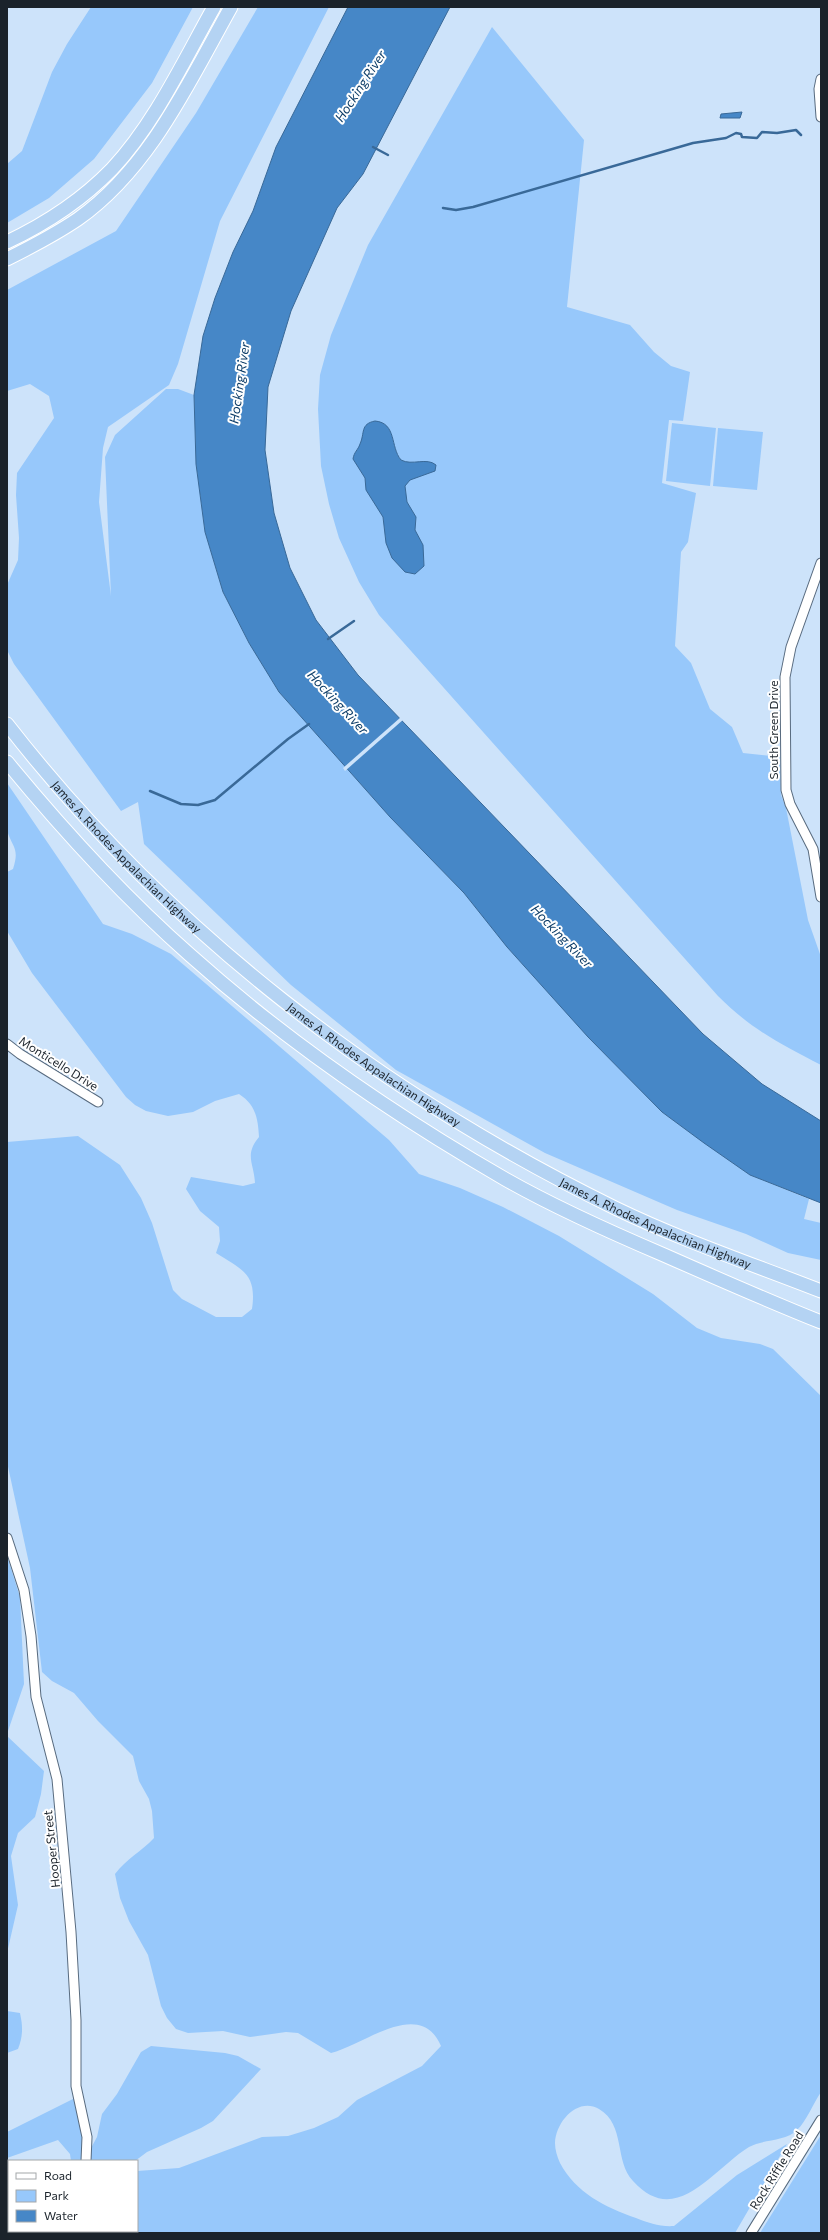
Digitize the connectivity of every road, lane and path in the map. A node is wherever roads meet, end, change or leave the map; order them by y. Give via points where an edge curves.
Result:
1 (214, 7) edge
2 (231, 7) edge
3 (821, 79) edge
4 (821, 117) edge
5 (7, 242) edge
6 (7, 259) edge
7 (821, 563) edge
8 (7, 724) edge
9 (7, 762) edge
10 (821, 896) edge
11 (7, 1044) edge
12 (98, 1102) dead end
13 (821, 1291) edge
14 (821, 1322) edge
15 (7, 1538) edge
16 (821, 2120) edge
17 (86, 2160) edge
18 (751, 2233) edge

1 - 5 highway via 151,117 112,169 71,205
2 - 6 highway via 160,131 121,180 79,218 52,236
3 - 4 street
7 - 10 street, South Green Drive via 791,647 783,693 786,790 790,804 813,850
8 - 13 highway, James A. Rhodes Appalachian Highway via 69,799 142,876 217,946 275,995 346,1049 453,1120 617,1209
9 - 14 highway, James A. Rhodes Appalachian Highway via 81,847 188,954 328,1066 397,1113 507,1180 602,1228 736,1288
11 - 12 street, Monticello Drive
15 - 17 street, Hooper Street via 24,1590 36,1697 57,1779 71,1932 76,2020 76,2086 87,2137
16 - 18 street, Rock Riffle Road

